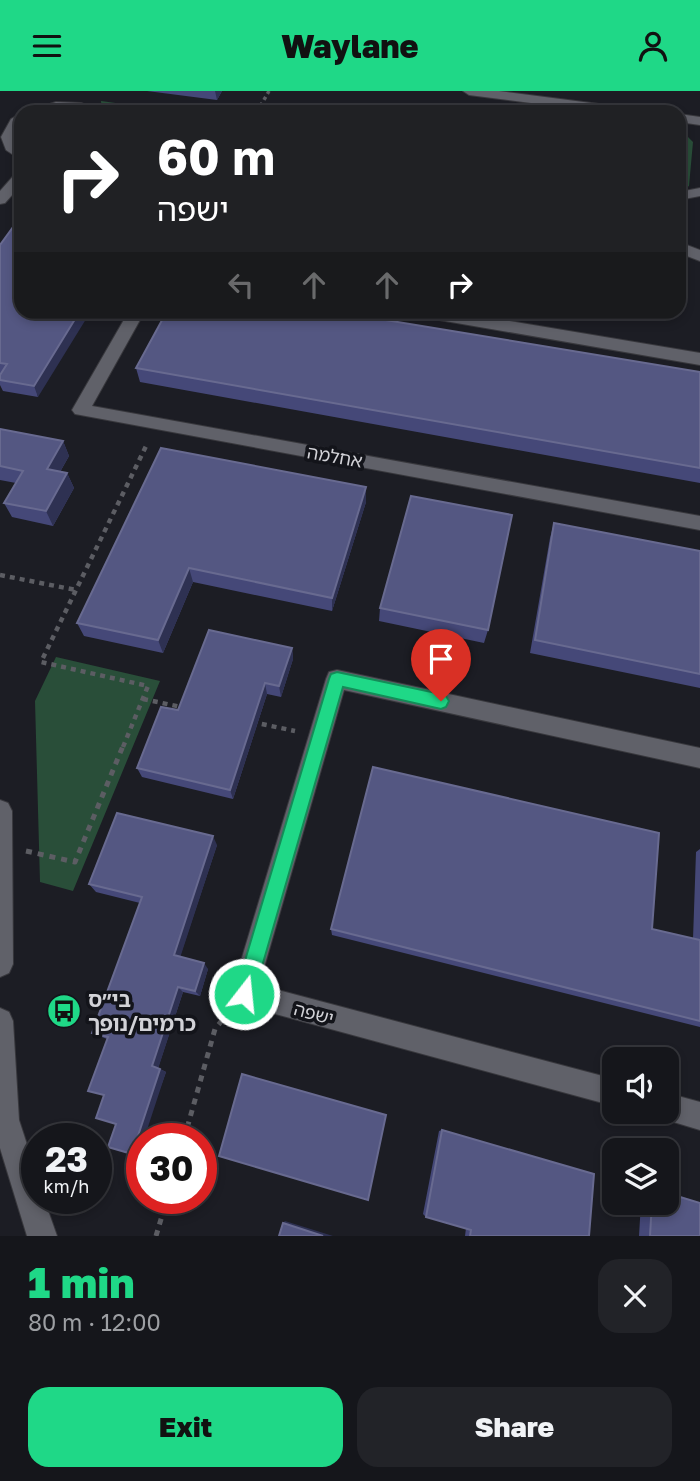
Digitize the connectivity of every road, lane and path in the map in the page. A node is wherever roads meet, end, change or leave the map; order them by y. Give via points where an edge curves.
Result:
1 (469, 91) edge
2 (576, 105) edge
3 (14, 125) edge
4 (14, 151) edge
5 (14, 184) edge
6 (0, 200) edge
7 (132, 319) edge
8 (463, 319) edge
9 (700, 359) edge
10 (157, 424) junction
11 (700, 523) edge
12 (0, 575) edge
13 (76, 590) junction
14 (143, 699) junction
15 (198, 710) edge
16 (238, 719) edge
17 (320, 736) junction
18 (700, 758) edge
19 (0, 811) edge
20 (2, 846) junction
21 (1, 948) edge
22 (244, 994) junction
23 (0, 1021) edge
24 (602, 1090) edge
25 (679, 1110) edge
26 (700, 1116) edge
27 (189, 1123) edge
28 (163, 1214) edge
29 (42, 1236) edge
30 (156, 1236) edge

1 - 2 street
3 - 4 street via 6,141
5 - 6 street
7 - 10 street, אחלמה via 81,410
8 - 9 street
10 - 11 street, אחלמה
10 - 13 path
12 - 13 path
13 - 14 path via 41,662 148,686
14 - 15 path
14 - 20 path via 75,862
16 - 17 path
17 - 18 street via 337,679
17 - 22 street
19 - 20 street
20 - 21 street
22 - 24 street, ישפה
22 - 27 path via 215,1029
23 - 29 street via 5,1120
25 - 26 street
28 - 30 path

